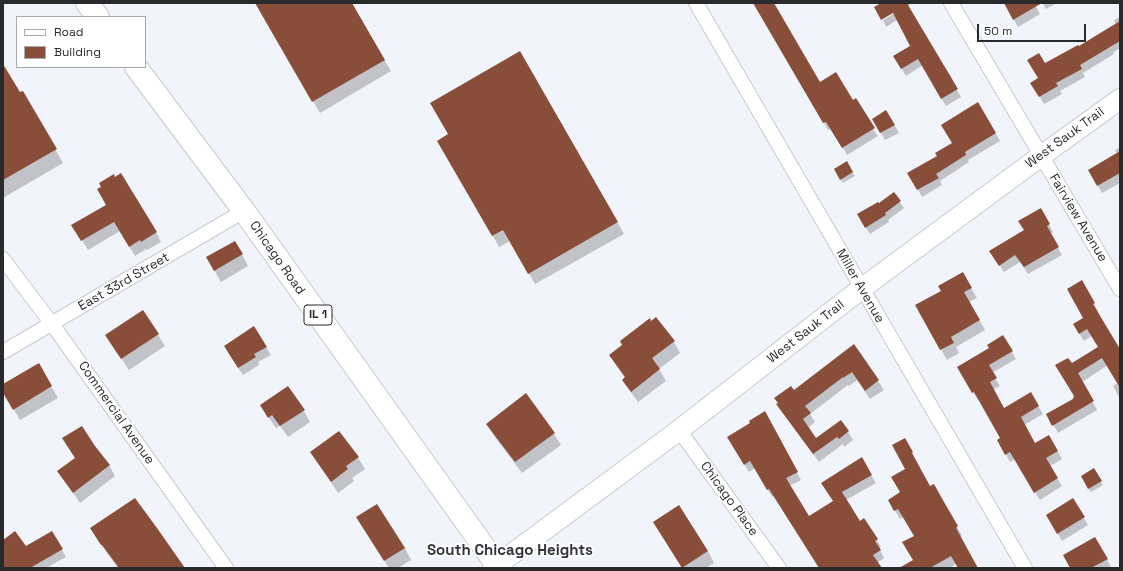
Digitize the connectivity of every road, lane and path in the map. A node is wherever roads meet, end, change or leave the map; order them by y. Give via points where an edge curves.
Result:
1 (87, 3) edge
2 (696, 3) edge
3 (951, 3) edge
4 (97, 16) edge
5 (137, 68) edge
6 (1120, 99) edge
7 (1041, 156) junction
8 (244, 211) junction
9 (3, 259) edge
10 (862, 289) junction
11 (1120, 289) edge
12 (52, 324) junction
13 (3, 352) edge
14 (680, 430) junction
15 (497, 567) edge
16 (226, 568) edge
17 (779, 568) edge
18 (1025, 568) edge

1 - 4 main road
2 - 10 street, Miller Avenue
3 - 7 street, Fairview Avenue
5 - 8 main road, Chicago Road / IL 1
6 - 7 main road, West Sauk Trail
7 - 10 main road, West Sauk Trail
7 - 11 street, Fairview Avenue
8 - 12 street, East 33rd Street
8 - 15 main road, Chicago Road / IL 1
9 - 12 street, Commercial Avenue
10 - 14 main road, West Sauk Trail
10 - 18 street, Miller Avenue
12 - 13 street, East 33rd Street
12 - 16 street, Commercial Avenue
14 - 15 main road, West Sauk Trail
14 - 17 street, Chicago Place

